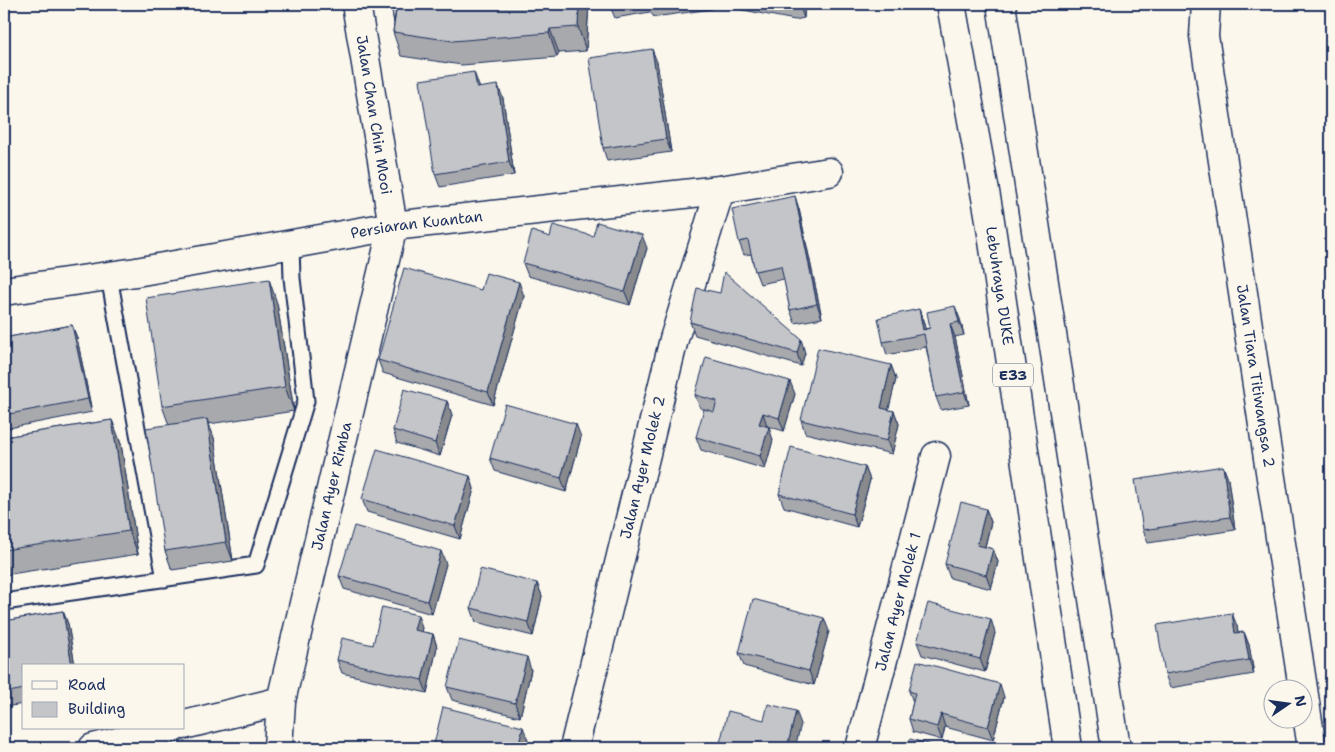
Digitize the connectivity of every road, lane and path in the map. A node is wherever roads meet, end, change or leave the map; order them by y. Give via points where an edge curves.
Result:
1 (356, 4) edge
2 (951, 4) edge
3 (1001, 4) edge
4 (1206, 4) edge
5 (829, 172) dead end
6 (720, 190) junction
7 (393, 226) junction
8 (291, 246) junction
9 (109, 277) junction
10 (4, 291) edge
11 (936, 456) dead end
12 (165, 579) junction
13 (4, 602) edge
14 (281, 701) junction
15 (185, 725) edge
16 (164, 730) edge
17 (93, 748) edge
18 (278, 748) edge
19 (574, 748) edge
20 (860, 748) edge
21 (1068, 748) edge
22 (1116, 748) edge
23 (1312, 748) edge

1 - 7 main road, Jalan Chan Chin Mooi
2 - 21 main road, Lebuhraya DUKE / E33 via 989,214
3 - 22 main road
4 - 23 main road, Jalan Tiara Titiwangsa 2 via 1204,36
5 - 6 main road, Persiaran Kuantan
6 - 7 main road, Persiaran Kuantan
6 - 19 main road, Jalan Ayer Molek 2 via 674,339
7 - 8 main road, Persiaran Kuantan
7 - 14 main road, Jalan Ayer Rimba
8 - 9 main road, Persiaran Kuantan
8 - 12 lane via 306,401 256,564
9 - 10 main road, Persiaran Kuantan
9 - 12 lane
11 - 20 main road, Jalan Ayer Molek 1
12 - 13 lane
14 - 15 main road
14 - 18 main road, Jalan Ayer Rimba
16 - 17 main road

